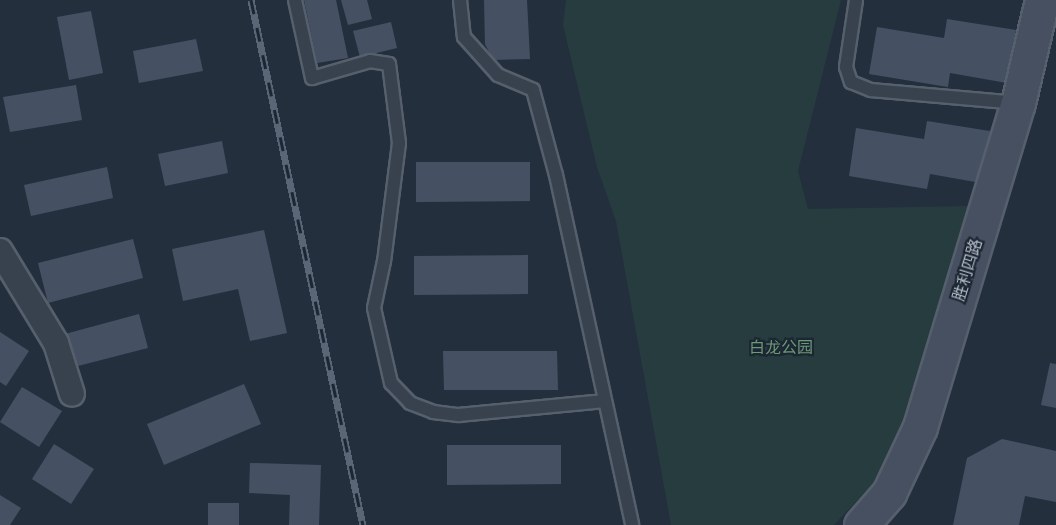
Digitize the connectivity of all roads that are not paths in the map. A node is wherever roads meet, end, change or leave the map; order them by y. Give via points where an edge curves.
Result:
1 (295, 0) edge
2 (460, 0) edge
3 (856, 0) edge
4 (1042, 0) edge
5 (1056, 8) edge
6 (1018, 103) junction
7 (0, 251) edge
8 (72, 394) dead end
9 (604, 401) junction
10 (632, 525) edge
11 (867, 525) edge

1 - 9 lane via 312,78 370,61 389,64 399,143 374,309 391,383 410,403 433,412 459,415
2 - 9 lane via 464,38 498,75 533,90 556,175
3 - 6 lane via 846,67 851,82 871,90
4 - 6 main road, 胜利四路
5 - 11 main road, 胜利四路 via 1032,107 932,452 906,497
6 - 11 main road, 胜利四路 via 920,427 889,493
7 - 8 street via 56,343
9 - 10 lane

